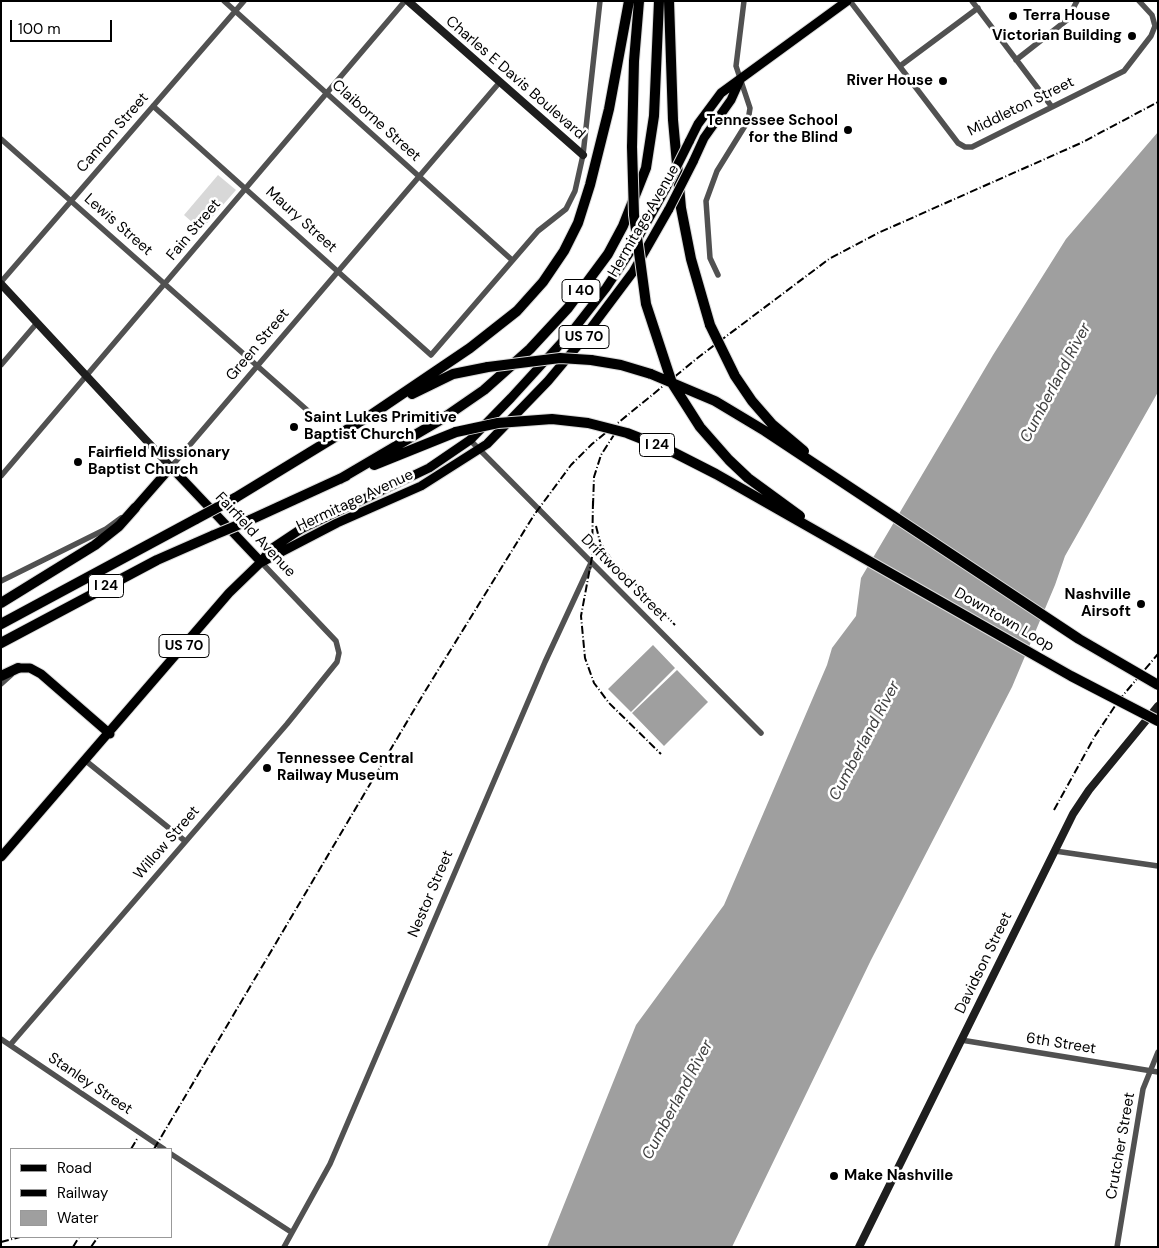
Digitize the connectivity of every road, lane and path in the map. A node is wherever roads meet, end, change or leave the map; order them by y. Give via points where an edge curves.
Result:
1 (224, 1) edge
2 (244, 1) edge
3 (407, 1) edge
4 (600, 1) edge
5 (629, 1) edge
6 (639, 1) edge
7 (659, 1) edge
8 (669, 1) edge
9 (744, 1) edge
10 (848, 1) edge
11 (972, 1) edge
12 (1077, 1) edge
13 (1139, 1) edge
14 (978, 8) junction
15 (235, 12) junction
16 (1016, 60) junction
17 (900, 66) junction
18 (740, 80) junction
19 (499, 83) junction
20 (327, 94) junction
21 (154, 106) junction
22 (1052, 107) junction
23 (1, 139) edge
24 (582, 155) junction
25 (419, 177) junction
26 (246, 188) junction
27 (71, 201) junction
28 (512, 260) junction
29 (339, 271) junction
30 (718, 275) dead end
31 (1, 283) edge
32 (165, 284) junction
33 (37, 323) junction
34 (1, 365) edge
35 (257, 368) junction
36 (87, 374) junction
37 (307, 410) dead end
38 (371, 415) junction
39 (470, 440) junction
40 (480, 449) junction
41 (171, 467) junction
42 (1, 476) edge
43 (340, 479) junction
44 (855, 492) junction
45 (135, 508) junction
46 (836, 544) junction
47 (261, 562) junction
48 (591, 563) junction
49 (1, 581) edge
50 (1, 603) edge
51 (1, 624) edge
52 (1, 643) edge
53 (339, 655) joint
54 (18, 668) junction
55 (1, 676) edge
56 (1, 684) edge
57 (1158, 685) edge
58 (1158, 706) edge
59 (1158, 721) edge
60 (761, 733) dead end
61 (110, 734) junction
62 (86, 761) junction
63 (185, 842) junction
64 (1055, 851) junction
65 (1, 857) edge
66 (1158, 866) edge
67 (1, 1039) edge
68 (961, 1040) junction
69 (10, 1045) junction
70 (1158, 1052) edge
71 (1150, 1071) junction
72 (1158, 1072) edge
73 (163, 1148) edge
74 (172, 1155) edge
75 (291, 1232) junction
76 (284, 1247) edge
77 (859, 1247) edge
78 (1117, 1247) edge

1 - 15 street, Claiborne Street
2 - 15 street, Cannon Street
3 - 19 street, Charles E Davis Boulevard
3 - 20 street, Fain Street
4 - 24 street
5 - 38 highway, I 40 via 609,109 590,185 578,223 564,251 543,282 517,311 470,348
6 - 46 highway, bridge via 632,146 634,215 646,304 672,383 700,427 728,460
7 - 43 highway, I 40 via 654,116 646,168 608,254 568,308 530,349 484,390 442,419
8 - 44 highway, bridge via 673,120 682,208 691,259 710,325 735,376 772,424
9 - 18 street via 736,66
10 - 17 street, Middleton Street
10 - 18 main road, Hermitage Avenue / US 70
11 - 14 street
12 - 16 street via 1067,20
13 - 22 street, Middleton Street via 1152,15 1155,26 1124,71
14 - 16 street
14 - 17 street
15 - 20 street, Claiborne Street
15 - 21 street, Cannon Street
16 - 22 street
17 - 22 street, Middleton Street via 964,147 972,147
18 - 30 street via 750,108 748,121 717,171 706,202 710,258
18 - 39 main road, Hermitage Avenue / US 70, bridge via 721,93 698,124 630,252 579,323
18 - 40 main road, Hermitage Avenue / US 70, bridge via 731,100 704,138 633,272 579,344 527,403
19 - 24 street, Charles E Davis Boulevard
19 - 25 street, Green Street
20 - 25 street, Claiborne Street
20 - 26 street, Fain Street
21 - 26 street, Maury Street
21 - 27 street, Cannon Street
23 - 27 street, Lewis Street
24 - 28 street via 575,191 566,209 538,231
25 - 28 street, Claiborne Street
25 - 29 street, Green Street
26 - 29 street, Maury Street
26 - 32 street, Fain Street
27 - 31 street, Cannon Street
27 - 32 street, Lewis Street
28 - 29 street, Maury Street via 431,355
29 - 35 street, Green Street
31 - 33 street, Fairfield Avenue
32 - 35 street, Lewis Street
32 - 36 street, Fain Street
33 - 34 street
33 - 36 street, Fairfield Avenue
35 - 37 street, Lewis Street
35 - 41 street, Green Street
36 - 41 street, Fairfield Avenue
36 - 42 street, Fain Street
38 - 44 highway, I 24, bridge via 453,374 560,358 591,360 651,374 715,401
38 - 51 highway, I 24, bridge via 235,498
39 - 40 street, Driftwood Street
39 - 47 main road, Hermitage Avenue / US 70 via 429,468 301,530 271,549
40 - 47 main road, Hermitage Avenue / US 70 via 421,486 337,523
40 - 48 street, Driftwood Street
41 - 45 main road, Green Street
41 - 47 main road, Fairfield Avenue
43 - 46 highway, I 24, bridge via 456,432 498,423 552,419 588,423 627,433 665,448
43 - 52 highway, I 24, bridge via 157,560
44 - 57 highway, Downtown Loop / I 24, bridge via 1079,640
45 - 49 street, Green Street via 106,529
45 - 50 highway via 95,545
46 - 59 highway, Downtown Loop / I 24, bridge
47 - 53 street, Fairfield Avenue via 336,641
47 - 61 main road, Hermitage Avenue / US 70 via 228,593
48 - 60 street, Driftwood Street
48 - 75 street, Nestor Street via 545,662 330,1164
53 - 63 street, Willow Street via 335,666
54 - 55 highway
54 - 56 street
54 - 61 main road via 38,672
58 - 64 street, Davidson Street via 1089,790
61 - 62 main road, Hermitage Avenue / US 70
62 - 63 street
62 - 65 main road, Hermitage Avenue / US 70
63 - 69 street, Willow Street
64 - 66 street
64 - 68 street, Davidson Street
67 - 69 street, Stanley Street
68 - 71 street, 6th Street
68 - 77 street, Davidson Street
69 - 73 street, Stanley Street
70 - 71 street, Crutcher Street
71 - 72 street, 6th Street
71 - 78 street, Crutcher Street via 1143,1089
74 - 75 street
75 - 76 street, Nestor Street

